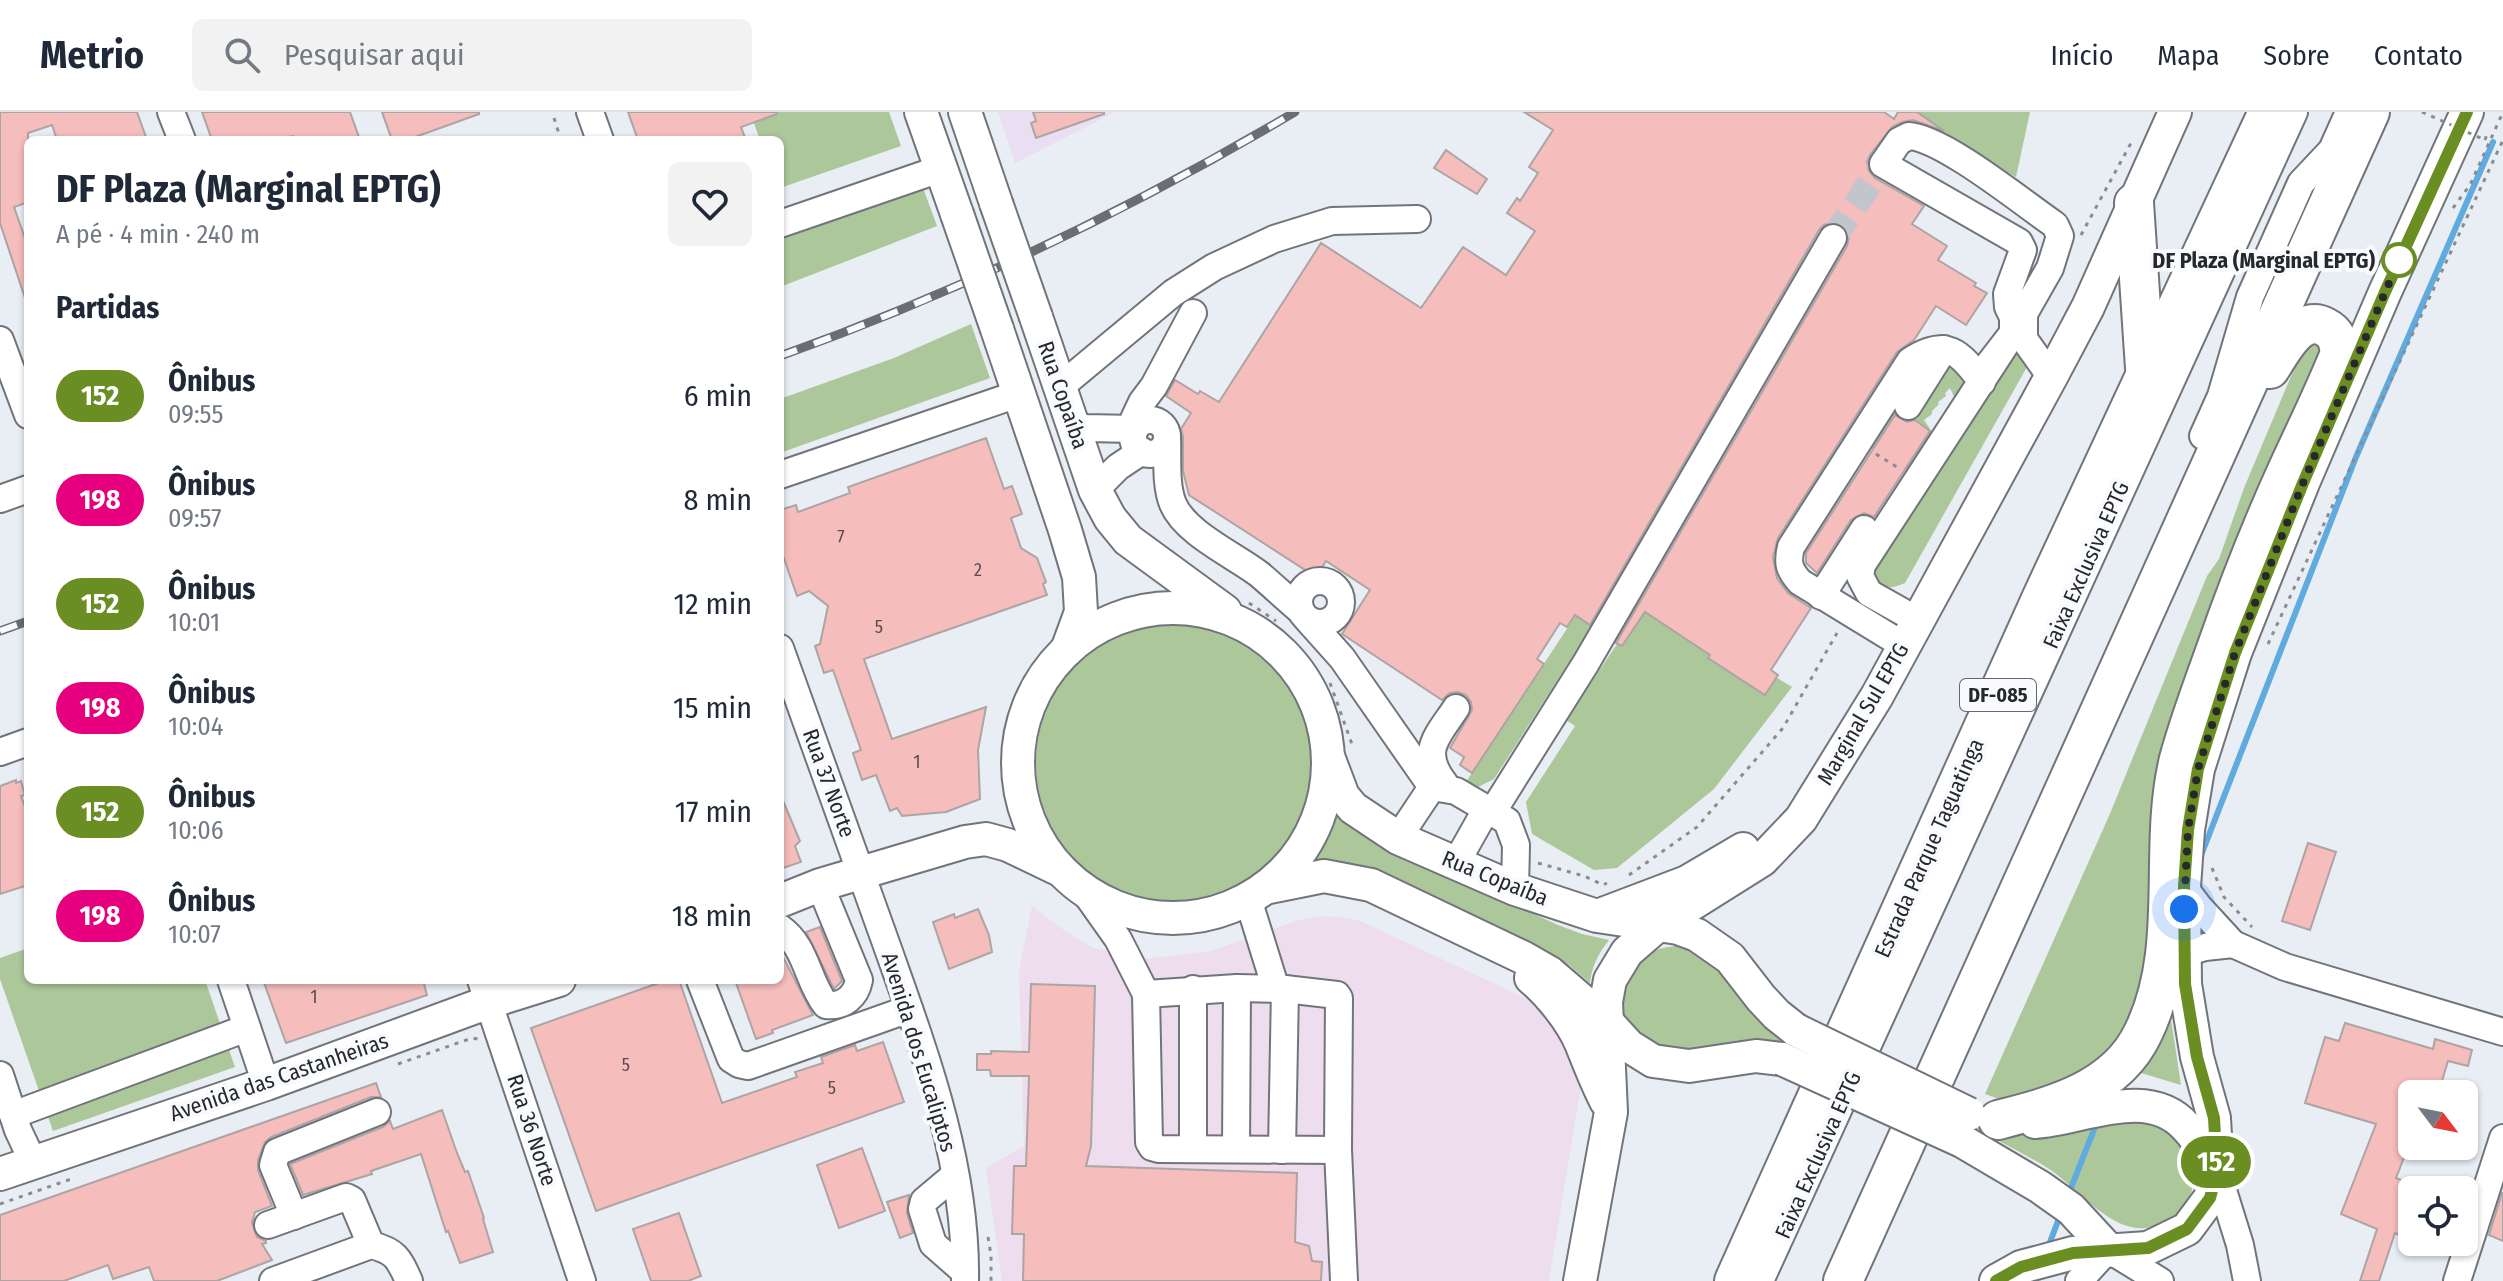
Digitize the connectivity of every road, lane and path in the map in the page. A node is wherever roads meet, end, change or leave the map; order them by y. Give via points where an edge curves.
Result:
1 (171, 112) edge
2 (590, 112) edge
3 (921, 112) edge
4 (965, 112) edge
5 (2175, 112) edge
6 (2268, 112) edge
7 (2294, 112) edge
8 (2349, 112) edge
9 (2370, 112) edge
10 (2422, 112) edge
11 (2467, 112) edge
12 (2503, 112) edge
13 (554, 118) dead end
14 (180, 136) edge
15 (560, 136) edge
16 (599, 136) edge
17 (2135, 137) dead end
18 (2485, 140) dead end
19 (2503, 140) edge
20 (940, 169) junction
21 (2134, 203) junction
22 (1417, 219) dead end
23 (784, 223) edge
24 (2087, 225) dead end
25 (1833, 238) tunnel mouth
26 (1193, 313) dead end
27 (2018, 324) junction
28 (0, 340) edge
29 (1944, 349) junction
30 (2145, 371) junction
31 (2051, 377) junction
32 (1981, 380) junction
33 (1060, 387) junction
34 (1018, 394) junction
35 (24, 404) edge
36 (1908, 406) dead end
37 (1074, 426) junction
38 (1148, 438) junction
39 (2222, 441) junction
40 (784, 474) edge
41 (24, 490) edge
42 (1095, 490) junction
43 (0, 499) edge
44 (1864, 529) dead end
45 (1821, 596) junction
46 (1318, 598) junction
47 (1244, 612) junction
48 (1910, 632) junction
49 (1067, 650) junction
50 (2263, 655) dead end
51 (784, 659) edge
52 (1330, 682) dead end
53 (1453, 706) dead end
54 (24, 743) edge
55 (0, 752) edge
56 (1341, 755) junction
57 (1831, 769) junction
58 (1437, 786) junction
59 (1490, 809) junction
60 (1398, 838) junction
61 (1515, 856) junction
62 (2208, 859) dead end
63 (1456, 863) junction
64 (1059, 870) junction
65 (862, 873) junction
66 (820, 885) junction
67 (1603, 885) dead end
68 (2184, 887) junction
69 (1515, 889) junction
70 (1084, 891) junction
71 (1256, 893) junction
72 (784, 899) edge
73 (1597, 916) junction
74 (1657, 926) junction
75 (784, 931) edge
76 (2261, 932) dead end
77 (1482, 938) junction
78 (2233, 944) junction
79 (2184, 953) junction
80 (232, 984) edge
81 (532, 984) edge
82 (702, 984) edge
83 (1237, 988) junction
84 (1193, 989) junction
85 (1280, 989) junction
86 (485, 991) edge
87 (1146, 994) junction
88 (909, 1009) junction
89 (1608, 1023) junction
90 (247, 1028) junction
91 (2503, 1032) edge
92 (0, 1075) edge
93 (266, 1084) junction
94 (377, 1112) dead end
95 (1611, 1112) junction
96 (1976, 1125) junction
97 (11, 1127) edge
98 (2503, 1138) edge
99 (1193, 1149) junction
100 (1236, 1149) junction
101 (1282, 1150) junction
102 (1338, 1150) junction
103 (33, 1162) junction
104 (2217, 1171) junction
105 (0, 1174) edge
106 (955, 1175) junction
107 (294, 1216) junction
108 (268, 1225) dead end
109 (371, 1245) junction
110 (2108, 1249) junction
111 (1578, 1274) edge
112 (2010, 1276) edge
113 (965, 1277) edge
114 (273, 1281) edge
115 (409, 1281) edge
116 (582, 1281) edge
117 (1344, 1281) edge
118 (1734, 1281) edge
119 (1760, 1281) edge
120 (1830, 1281) edge
121 (1843, 1281) edge
122 (2079, 1281) edge
123 (2160, 1281) edge
124 (2247, 1281) edge
125 (2457, 1281) edge

1 - 14 street
2 - 16 street
3 - 20 main road, Rua Copaíba
4 - 33 main road, Rua Copaíba, bridge
5 - 21 main road, Marginal Sul EPTG
6 - 30 highway, Estrada Parque Taguatinga / DF-085
7 - 119 street, Faixa Exclusiva EPTG
8 - 120 street via 2332,150 2301,183 2250,297 2221,396
9 - 39 highway
10 - 18 path, bridge
11 - 68 main road via 2308,470 2235,653 2198,769
12 - 19 path via 2494,135
13 - 15 path
17 - 24 path
19 - 50 path
20 - 23 street
20 - 34 main road, Rua Copaíba, bridge
21 - 30 highway
21 - 31 main road, Marginal Sul EPTG
22 - 33 street via 1332,221 1262,244 1173,293
25 - 59 street via 1586,663
26 - 38 street via 1154,386
27 - 27 street via 2058,247 2055,225 1949,151 1921,137 1899,141 1883,164 2019,242 2023,250 2007,294
27 - 31 street
27 - 32 street
28 - 35 street
29 - 32 street via 1963,356
29 - 36 street
29 - 45 street via 1923,352 1910,361 1791,547 1787,562 1792,574
30 - 118 highway, Estrada Parque Taguatinga / DF-085
31 - 48 main road, Marginal Sul EPTG
32 - 48 street via 1862,565 1860,576 1869,593
33 - 37 main road, Rua Copaíba
34 - 40 street
34 - 49 main road, Rua Copaíba via 1079,577 1081,612
37 - 38 street
37 - 42 main road, Rua Copaíba
38 - 42 street
38 - 46 street via 1154,470 1193,529 1258,573
39 - 96 highway via 2294,333 2318,323 2337,337 2340,353 2246,565 2179,761 2170,825 2166,953 2159,993 2142,1036 2123,1063 2088,1090 2060,1104
39 - 121 highway
41 - 43 street
42 - 47 main road, Rua Copaíba via 1128,540
44 - 45 street
45 - 48 street
46 - 47 path
46 - 58 street via 1342,658
47 - 49 main road via 1149,609 1105,623
47 - 56 main road via 1303,677
48 - 57 main road, Marginal Sul EPTG
49 - 64 main road via 1037,688 1020,734 1019,783 1032,830
51 - 65 street, Rua 37 Norte
52 - 56 path via 1347,727
53 - 58 street via 1431,751 1440,777
54 - 55 street
56 - 60 main road, Rua Copaíba via 1343,796
56 - 71 main road via 1312,830 1292,862
57 - 73 main road via 1744,849 1687,882
57 - 74 main road, Marginal Sul EPTG via 1801,819 1762,860
58 - 59 street
58 - 60 street
59 - 61 street via 1514,834
59 - 63 street
60 - 63 main road, Rua Copaíba
61 - 67 path
61 - 69 street
62 - 76 path via 2224,897
63 - 69 main road, Rua Copaíba
64 - 65 main road via 986,839
64 - 70 main road
65 - 66 main road
65 - 88 street, Avenida dos Eucaliptos
66 - 72 main road
66 - 75 street via 859,980 851,998 826,1005 801,951
68 - 78 street
68 - 79 main road
69 - 73 main road, Rua Copaíba
70 - 71 main road via 1115,908 1148,917 1182,918 1216,912
70 - 87 street via 1118,939
71 - 77 main road via 1324,876 1371,885
71 - 85 street
73 - 74 main road, Rua Copaíba
74 - 89 main road, Marginal Sul EPTG via 1627,952 1610,980
74 - 96 main road, Rua Copaíba, bridge via 1697,935 1730,958 1761,998 1796,1030
77 - 89 main road via 1550,973
77 - 95 main road via 1558,1007 1580,1040
78 - 79 street
78 - 91 street via 2285,967
79 - 104 main road via 2194,1042 2214,1118
80 - 90 street
81 - 86 main road, Avenida das Castanheiras
82 - 88 street via 731,1059 748,1066
83 - 84 street
83 - 85 street
83 - 100 street
84 - 87 street
84 - 99 street
85 - 101 street
85 - 102 street via 1333,993 1339,998
86 - 93 main road, Avenida das Castanheiras
86 - 116 street, Rua 36 Norte
87 - 99 street via 1149,1142 1159,1149
88 - 106 street, Avenida dos Eucaliptos
89 - 95 main road, Marginal Sul EPTG
89 - 96 main road, bridge via 1629,1046 1653,1061 1689,1066 1756,1056 1782,1059
90 - 93 street
90 - 97 street
92 - 97 street
93 - 103 main road, Avenida das Castanheiras
94 - 107 street via 277,1152 273,1165
95 - 111 main road, Marginal Sul EPTG
96 - 104 main road via 2050,1121 2131,1105 2155,1108 2185,1124
96 - 110 main road
97 - 103 street
98 - 125 street
99 - 100 street
100 - 101 street
101 - 102 street
102 - 117 street
103 - 105 main road, Avenida das Castanheiras
104 - 110 main road via 2210,1198 2187,1229 2148,1248
104 - 124 street
106 - 113 street, Avenida dos Eucaliptos
106 - 113 street via 924,1201 922,1209 933,1244
107 - 108 street
107 - 109 street via 350,1198
109 - 114 street
109 - 115 street via 398,1257
110 - 112 main road via 2073,1253
110 - 122 street
110 - 123 street

